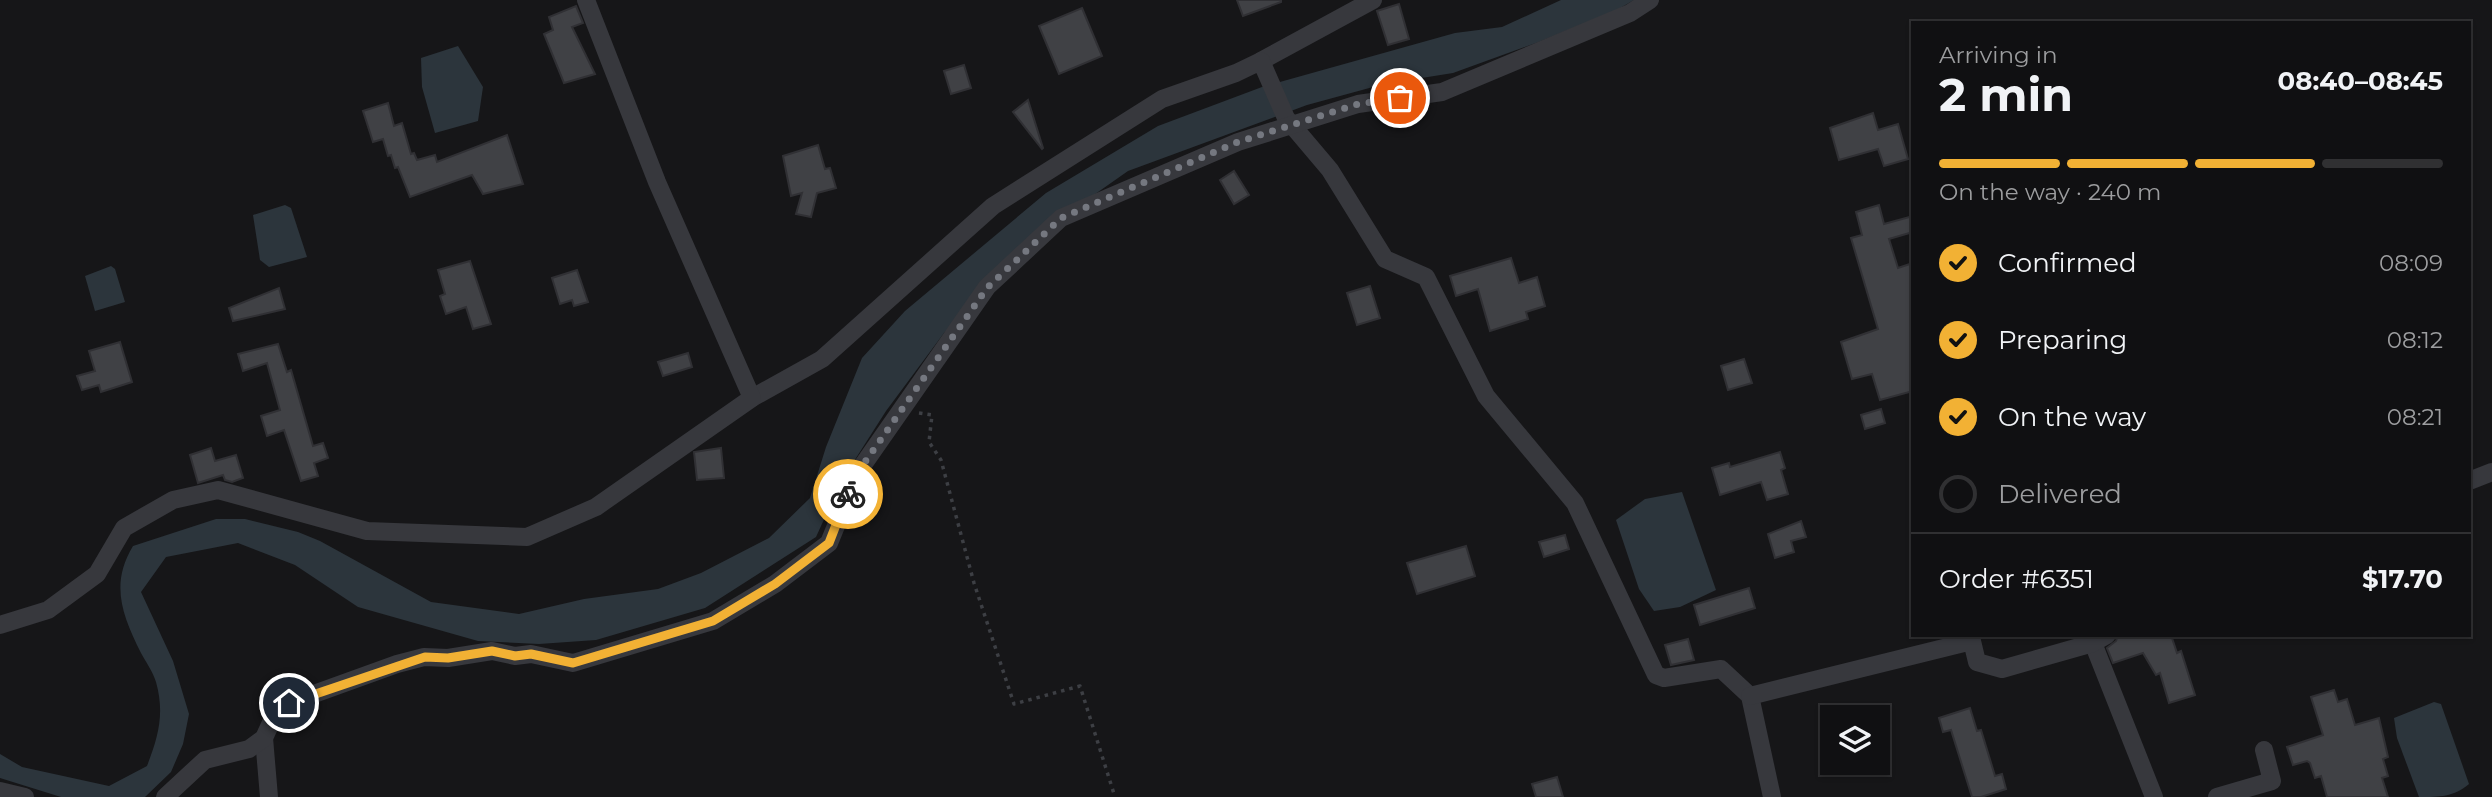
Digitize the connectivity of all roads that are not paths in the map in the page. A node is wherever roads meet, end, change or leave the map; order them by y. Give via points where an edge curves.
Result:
1 (586, 0) edge
2 (1373, 0) edge
3 (1650, 0) edge
4 (1261, 61) junction
5 (1289, 121) junction
6 (752, 398) junction
7 (2492, 472) edge
8 (2471, 480) edge
9 (0, 625) edge
10 (2100, 639) edge
11 (1749, 696) junction
12 (264, 738) junction
13 (2264, 750) dead end
14 (0, 792) edge
15 (25, 797) edge
16 (165, 797) edge
17 (269, 797) edge
18 (1772, 797) edge
19 (2154, 797) edge
20 (2217, 797) edge

1 - 6 street via 657,182
2 - 4 street
3 - 5 street via 1442,92 1358,104
4 - 5 street
4 - 6 street via 1162,99 993,206 822,359
5 - 11 street via 1330,170 1385,259 1426,278 1486,396 1575,503 1656,675 1664,678 1721,668
5 - 12 street via 1061,218 987,288 858,472 829,543 775,584 713,621 573,663 492,651 397,664 289,703 274,716
6 - 9 street via 596,507 527,537 367,531 218,491 173,500 124,528 97,573 48,610
7 - 8 street
10 - 11 street via 2002,669 1977,662 1972,641
10 - 19 street
11 - 18 street
12 - 16 street via 249,749 205,760
12 - 17 street
13 - 20 street via 2272,781
14 - 15 street

